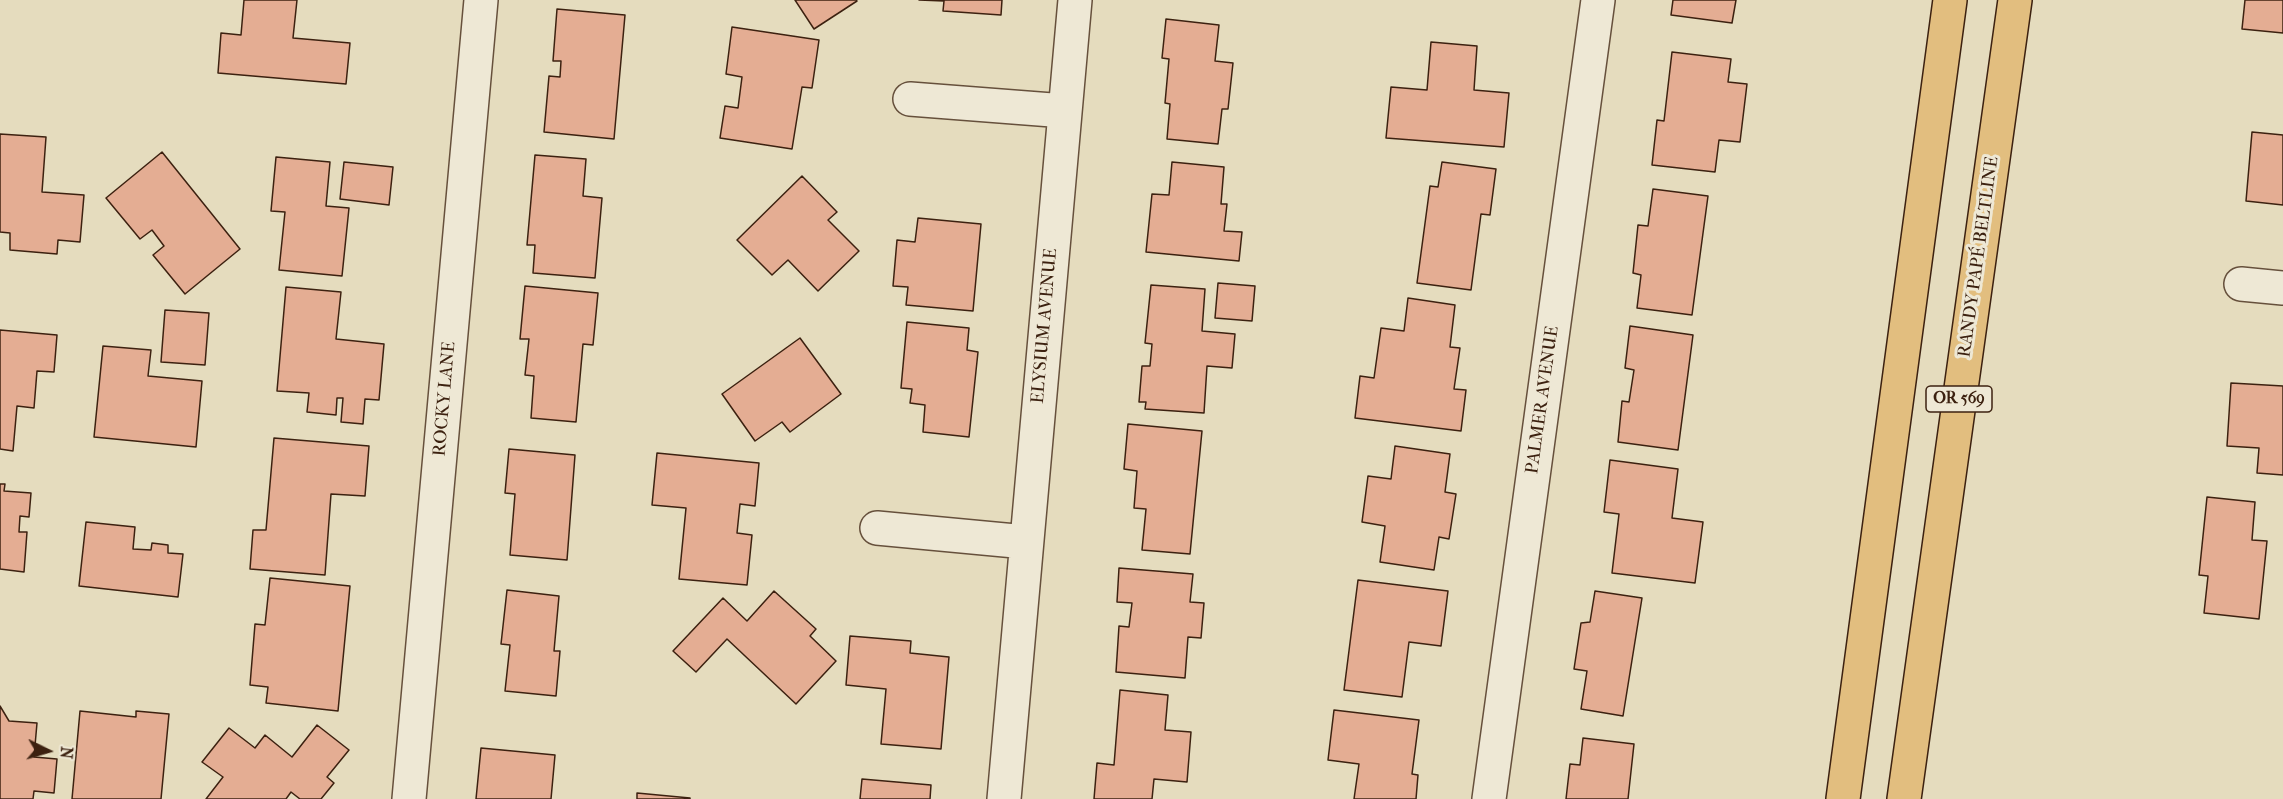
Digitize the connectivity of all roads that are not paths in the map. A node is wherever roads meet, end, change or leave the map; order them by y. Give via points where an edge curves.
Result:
1 (481, 0) edge
2 (1075, 0) edge
3 (1598, 0) edge
4 (1950, 0) edge
5 (2015, 0) edge
6 (910, 99) dead end
7 (1065, 111) junction
8 (2241, 284) dead end
9 (2283, 288) edge
10 (877, 528) dead end
11 (1026, 542) junction
12 (409, 799) edge
13 (1004, 799) edge
14 (1489, 799) edge
15 (1843, 799) edge
16 (1904, 799) edge

1 - 12 street, ROCKY LANE
2 - 7 street, ELYSIUM AVENUE
3 - 14 street, PALMER AVENUE
4 - 15 highway
5 - 16 highway, RANDY PAPÉ BELTLINE / OR 569
6 - 7 street
7 - 11 street, ELYSIUM AVENUE
8 - 9 street
10 - 11 street
11 - 13 street, ELYSIUM AVENUE

